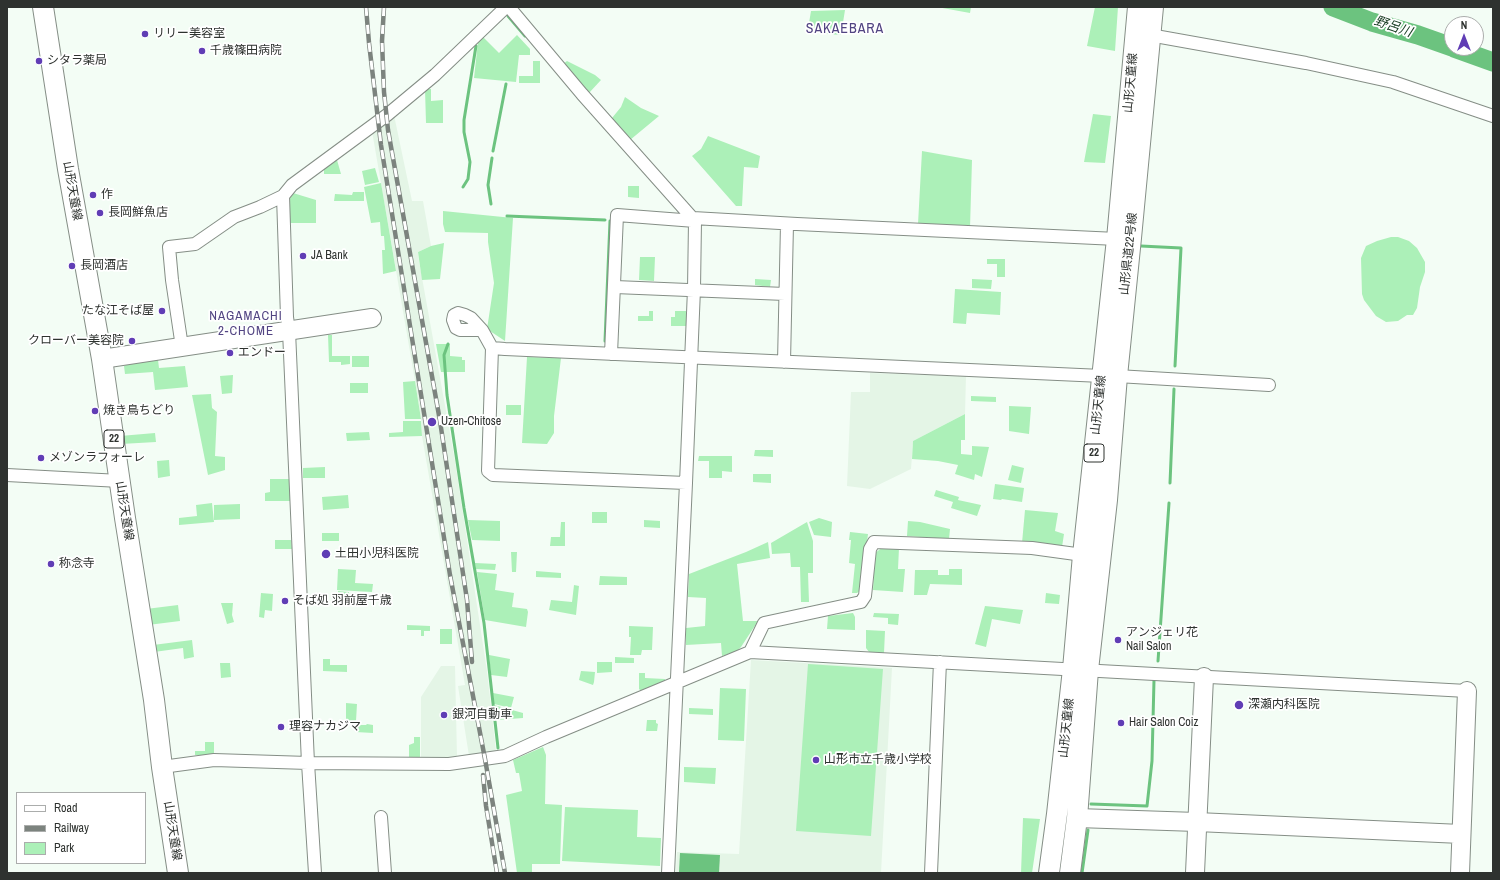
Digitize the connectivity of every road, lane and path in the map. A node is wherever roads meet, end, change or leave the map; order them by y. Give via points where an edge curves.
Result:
1 (43, 7) edge
2 (506, 7) edge
3 (509, 7) edge
4 (1138, 7) edge
5 (1153, 7) edge
6 (1143, 34) junction
7 (1493, 116) edge
8 (283, 196) junction
9 (694, 220) junction
10 (787, 224) junction
11 (1117, 239) junction
12 (614, 287) junction
13 (694, 289) junction
14 (785, 294) junction
15 (372, 318) dead end
16 (482, 330) dead end
17 (289, 331) junction
18 (182, 347) junction
19 (492, 348) junction
20 (611, 354) junction
21 (691, 357) junction
22 (102, 359) junction
23 (784, 362) junction
24 (1109, 376) junction
25 (1269, 385) dead end
26 (7, 476) edge
27 (120, 481) junction
28 (686, 483) junction
29 (1107, 500) joint
30 (1083, 556) junction
31 (750, 652) junction
32 (940, 662) junction
33 (1081, 669) junction
34 (1204, 677) junction
35 (677, 682) junction
36 (1467, 691) joint
37 (308, 763) junction
38 (162, 767) junction
39 (381, 817) dead end
40 (1077, 818) junction
41 (1197, 822) junction
42 (1461, 834) junction
43 (178, 873) edge
44 (315, 873) edge
45 (385, 873) edge
46 (668, 873) edge
47 (931, 873) edge
48 (1049, 873) edge
49 (1070, 873) edge
50 (1195, 873) edge
51 (1460, 873) edge

1 - 22 main road, 山形天童線 / 22 via 68,169
2 - 8 street via 387,115 292,186
3 - 9 street
4 - 6 main road, 山形県道22号線 / 22
5 - 6 main road, 山形県道22号線 / 22
6 - 7 street via 1306,63 1393,82
6 - 11 main road, 山形天童線 / 22
6 - 24 main road, 山形県道22号線 / 22 via 1132,230
8 - 17 street
8 - 18 street via 234,217 195,244 169,247
9 - 10 street
9 - 12 street via 617,215
9 - 13 street
10 - 11 street
10 - 14 street
11 - 24 main road, 山形天童線 / 22
12 - 13 street
12 - 20 street
13 - 14 street
13 - 21 street
14 - 23 street
15 - 17 street
16 - 19 street
17 - 18 street
17 - 37 street
18 - 22 street
19 - 20 street
19 - 28 street via 488,471 493,475
20 - 21 street
21 - 23 street
21 - 28 street
22 - 27 main road, 山形天童線 / 22
23 - 24 street
24 - 25 street
24 - 29 main road, 山形県道22号線 / 22
24 - 30 main road, 山形天童線 / 22
26 - 27 street
27 - 38 main road, 山形天童線 / 22
28 - 35 street
29 - 33 main road, 山形天童線 / 22
30 - 31 street via 1032,548 874,542 870,549 865,596 861,602 764,623
30 - 33 main road, 山形天童線 / 22
31 - 32 street
31 - 35 street
32 - 33 street
32 - 47 street
33 - 34 street
33 - 40 main road, 山形天童線 / 22
33 - 48 main road, 山形天童線 / 22
34 - 36 street
34 - 41 street
35 - 37 street via 504,756 449,764
35 - 46 street
36 - 42 street
37 - 38 street via 214,760
37 - 44 street
38 - 43 main road, 山形天童線 / 22
39 - 45 street
40 - 41 street
40 - 49 main road, 山形天童線 / 22
41 - 42 street
41 - 50 street
42 - 51 street

